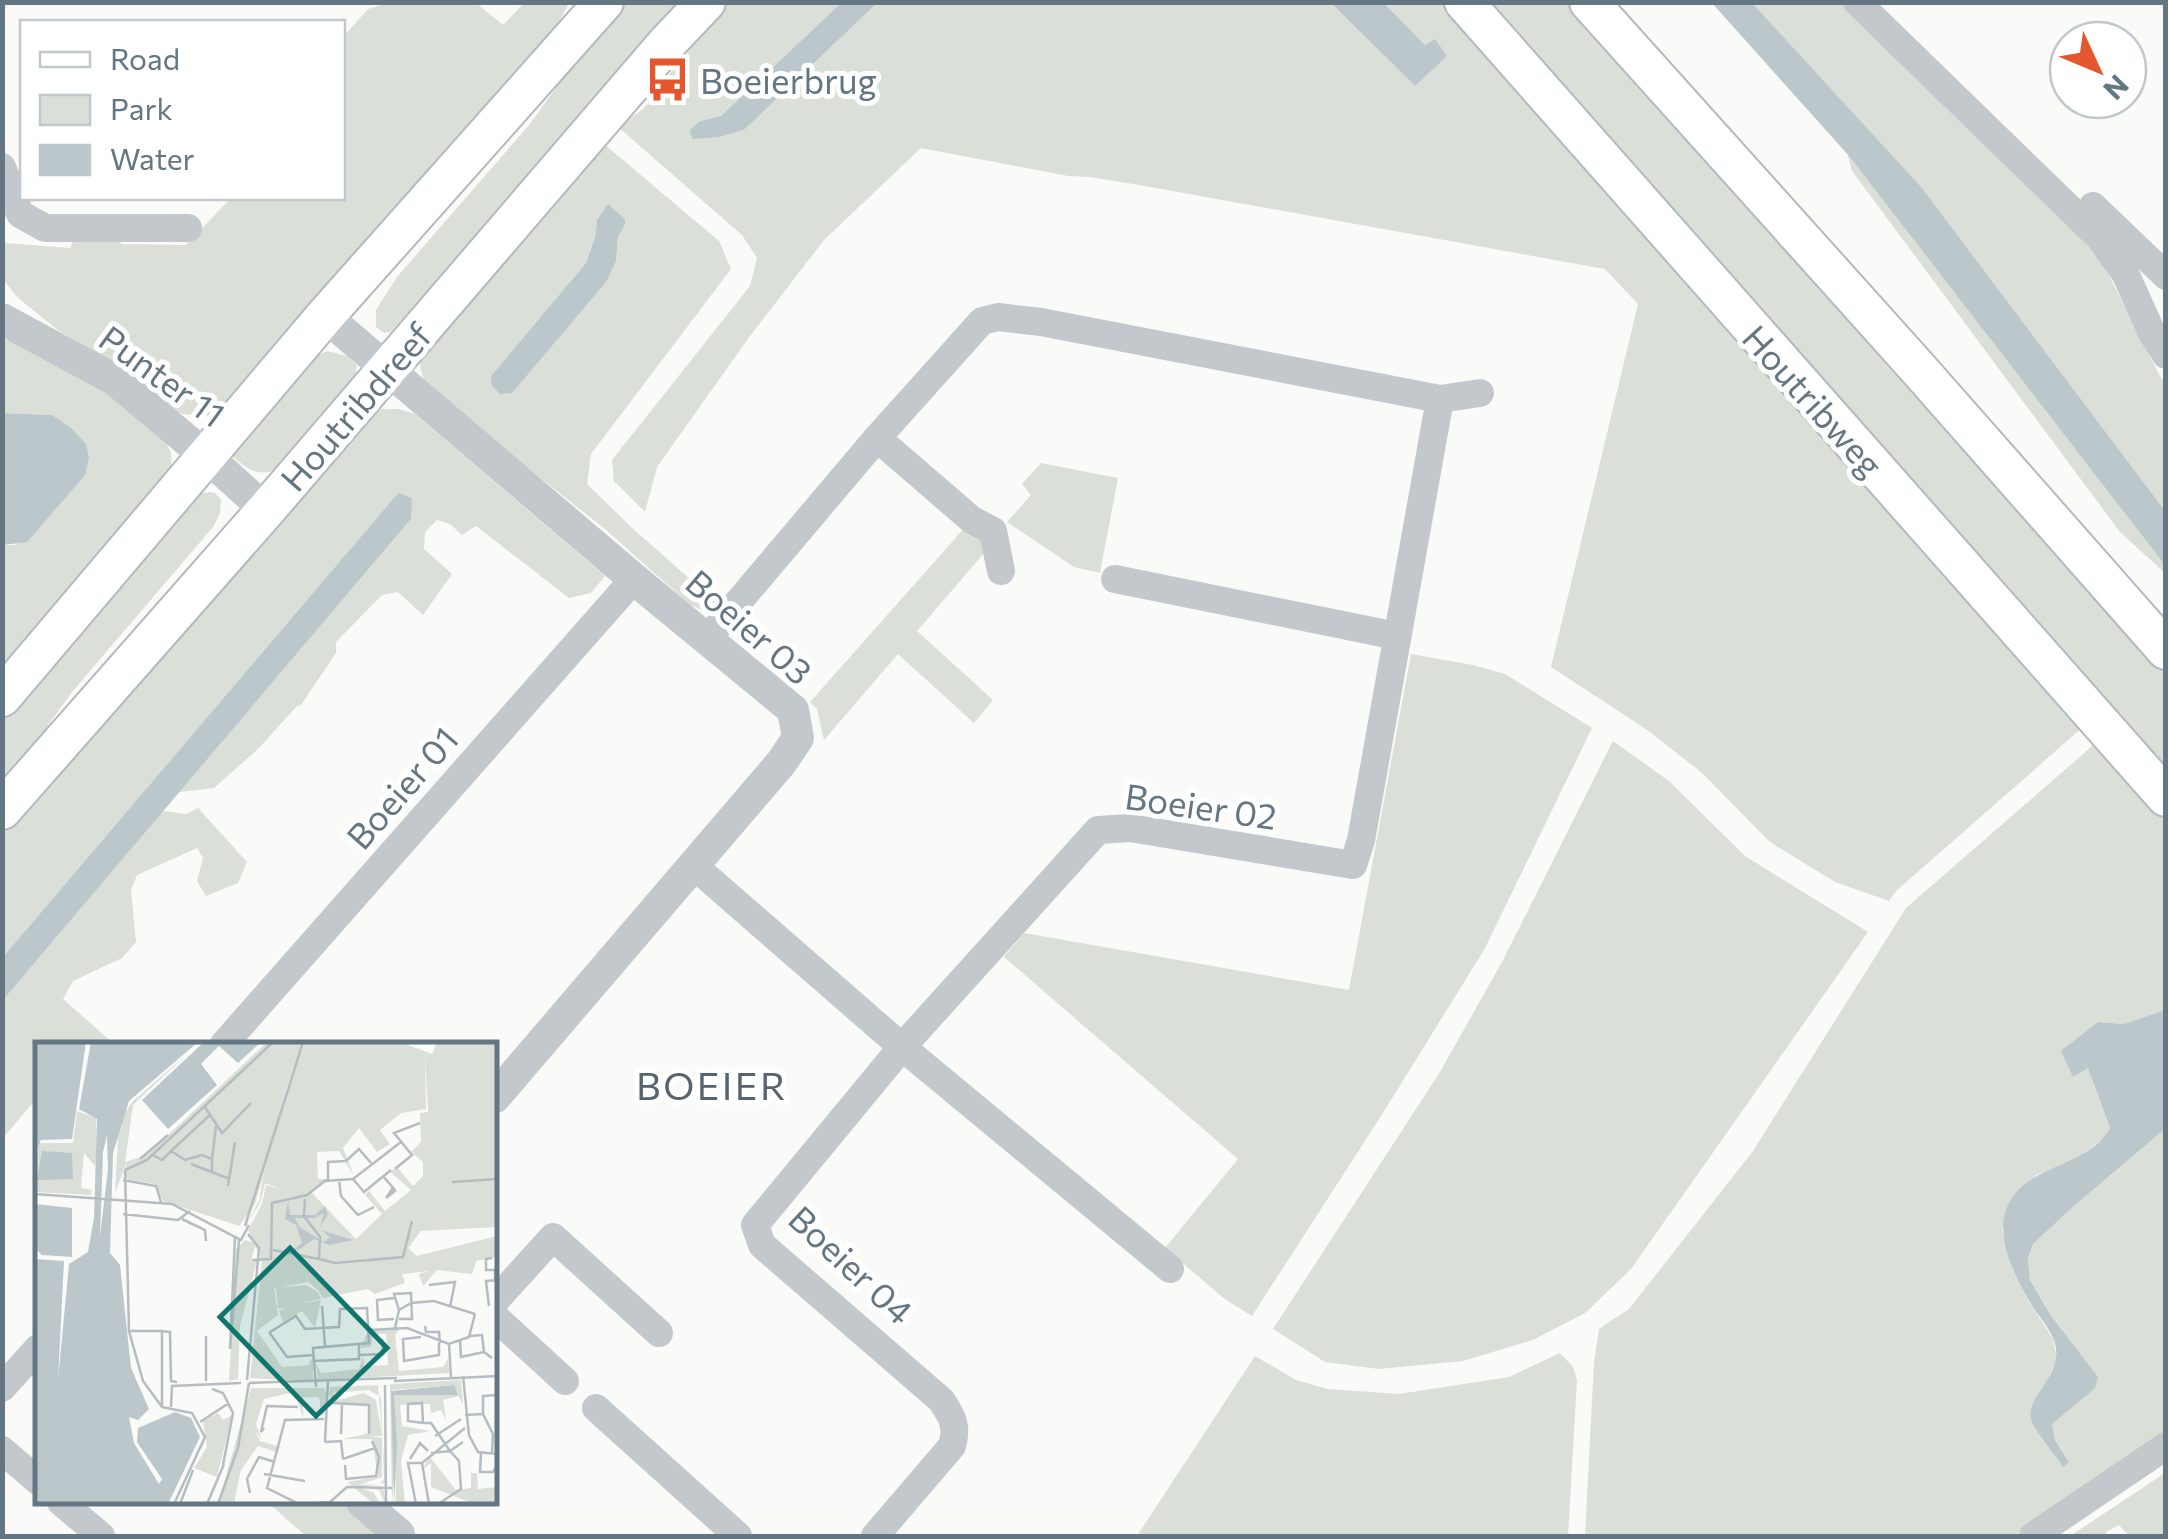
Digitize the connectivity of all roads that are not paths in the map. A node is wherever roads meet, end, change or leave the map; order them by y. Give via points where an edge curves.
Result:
1 (604, 2) edge
2 (706, 2) edge
3 (1464, 2) edge
4 (1588, 2) edge
5 (1857, 2) edge
6 (1884, 2) edge
7 (2, 167) edge
8 (188, 228) dead end
9 (2166, 276) edge
10 (326, 316) junction
11 (2, 320) edge
12 (2166, 356) edge
13 (388, 369) junction
14 (1480, 393) dead end
15 (1440, 399) junction
16 (877, 438) junction
17 (207, 457) junction
18 (266, 510) junction
19 (1002, 571) dead end
20 (634, 579) junction
21 (1115, 579) dead end
22 (1397, 636) junction
23 (707, 638) junction
24 (2166, 650) edge
25 (2, 698) edge
26 (2166, 797) edge
27 (2, 810) edge
28 (693, 865) junction
29 (226, 1042) edge
30 (902, 1048) junction
31 (498, 1092) edge
32 (1170, 1269) dead end
33 (498, 1299) edge
34 (498, 1321) edge
35 (659, 1333) dead end
36 (35, 1351) edge
37 (565, 1381) dead end
38 (2, 1388) edge
39 (596, 1408) dead end
40 (2166, 1446) edge
41 (2, 1450) edge
42 (35, 1478) edge
43 (63, 1504) edge
44 (364, 1504) edge
45 (101, 1536) edge
46 (400, 1536) edge
47 (738, 1536) edge
48 (875, 1536) edge
49 (2033, 1536) edge

1 - 10 main road
2 - 13 main road, Houtribdreef
3 - 26 main road, Houtribweg
4 - 24 main road
5 - 12 street via 2100,238
6 - 9 street
7 - 8 street via 20,214 45,228
10 - 13 street, Boeier 03
10 - 17 main road
11 - 17 street, Punter 11 via 115,380
13 - 18 main road, Houtribdreef
13 - 20 street, Boeier 03
14 - 15 street
15 - 16 street via 998,317 982,321
15 - 22 street, Boeier 02
16 - 19 street via 993,531
16 - 23 street
17 - 18 street, Punter 11
17 - 25 main road
18 - 27 main road, Houtribdreef
20 - 23 street, Boeier 03
20 - 29 street, Boeier 01
21 - 22 street
22 - 30 street, Boeier 02 via 1353,865 1130,828 1098,830
23 - 28 street, Boeier 03 via 794,710 798,738
28 - 30 street
28 - 31 street, Boeier 03
30 - 32 street
30 - 48 street, Boeier 04 via 755,1225 762,1245 952,1416 952,1446
33 - 35 street via 553,1238
34 - 37 street
36 - 38 street
39 - 47 street
40 - 49 street
41 - 42 street
43 - 45 street
44 - 46 street

